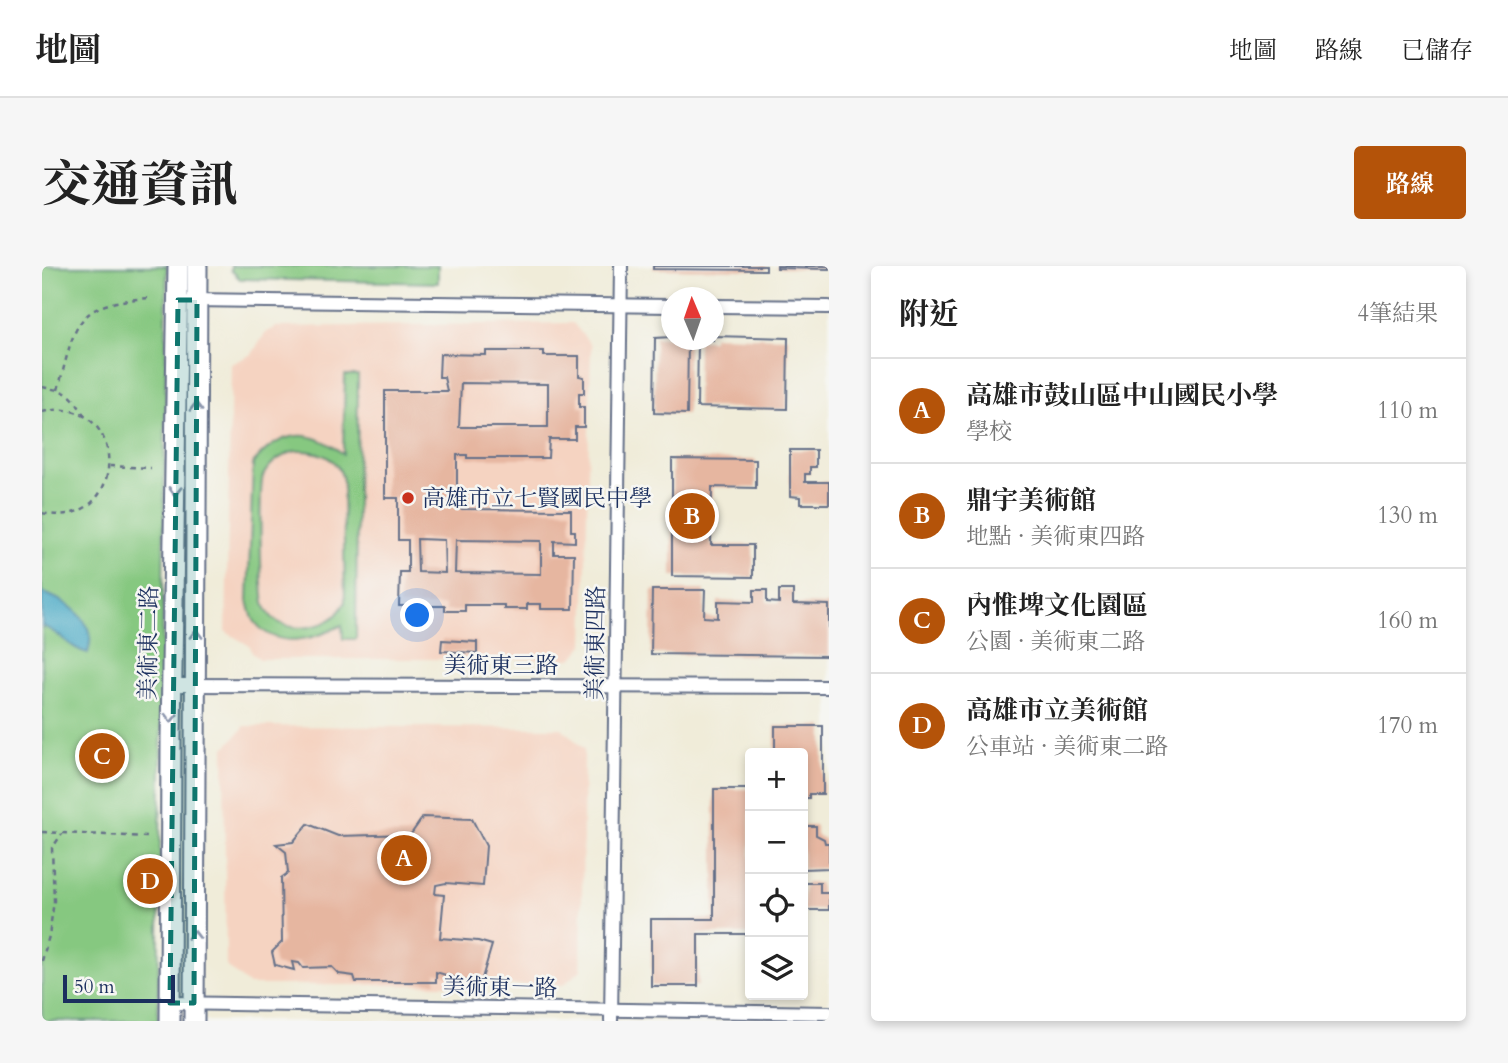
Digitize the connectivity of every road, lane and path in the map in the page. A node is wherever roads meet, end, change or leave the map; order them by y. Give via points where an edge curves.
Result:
1 (178, 266) edge
2 (197, 266) edge
3 (621, 266) edge
4 (152, 298) dead end
5 (188, 300) junction
6 (621, 306) junction
7 (661, 306) edge
8 (724, 306) edge
9 (829, 307) edge
10 (42, 387) edge
11 (58, 390) junction
12 (42, 412) edge
13 (85, 417) junction
14 (110, 466) junction
15 (150, 468) dead end
16 (42, 513) edge
17 (196, 684) junction
18 (173, 685) junction
19 (616, 686) junction
20 (829, 687) edge
21 (42, 832) edge
22 (62, 834) junction
23 (147, 837) dead end
24 (42, 961) edge
25 (170, 1012) edge
26 (194, 1012) edge
27 (829, 1013) edge
28 (611, 1015) edge

1 - 5 street, 美術東二路
2 - 5 street, 美術東二路
3 - 6 street, 美術東四路
4 - 11 path via 120,300 83,318 72,337
5 - 6 street
17 -> 5 street, 美術東二路
5 -> 18 street, 美術東二路
6 - 7 street
6 - 19 street, 美術東四路
8 - 9 street
10 - 11 path
11 - 13 path via 73,396
12 - 13 path via 53,409
13 - 14 path via 105,438
14 - 15 path
14 - 16 path via 98,496 86,507 71,513
17 - 18 street, 美術東三路
17 - 19 street, 美術東三路
26 -> 17 street, 美術東二路
18 -> 25 street, 美術東二路
19 - 20 street, 美術東三路
19 - 28 street, 美術東四路
21 - 22 path
22 - 23 path
22 - 24 path via 52,848 54,901
25 - 26 street, 美術東一路
26 - 28 street, 美術東一路
27 - 28 street, 美術東一路

